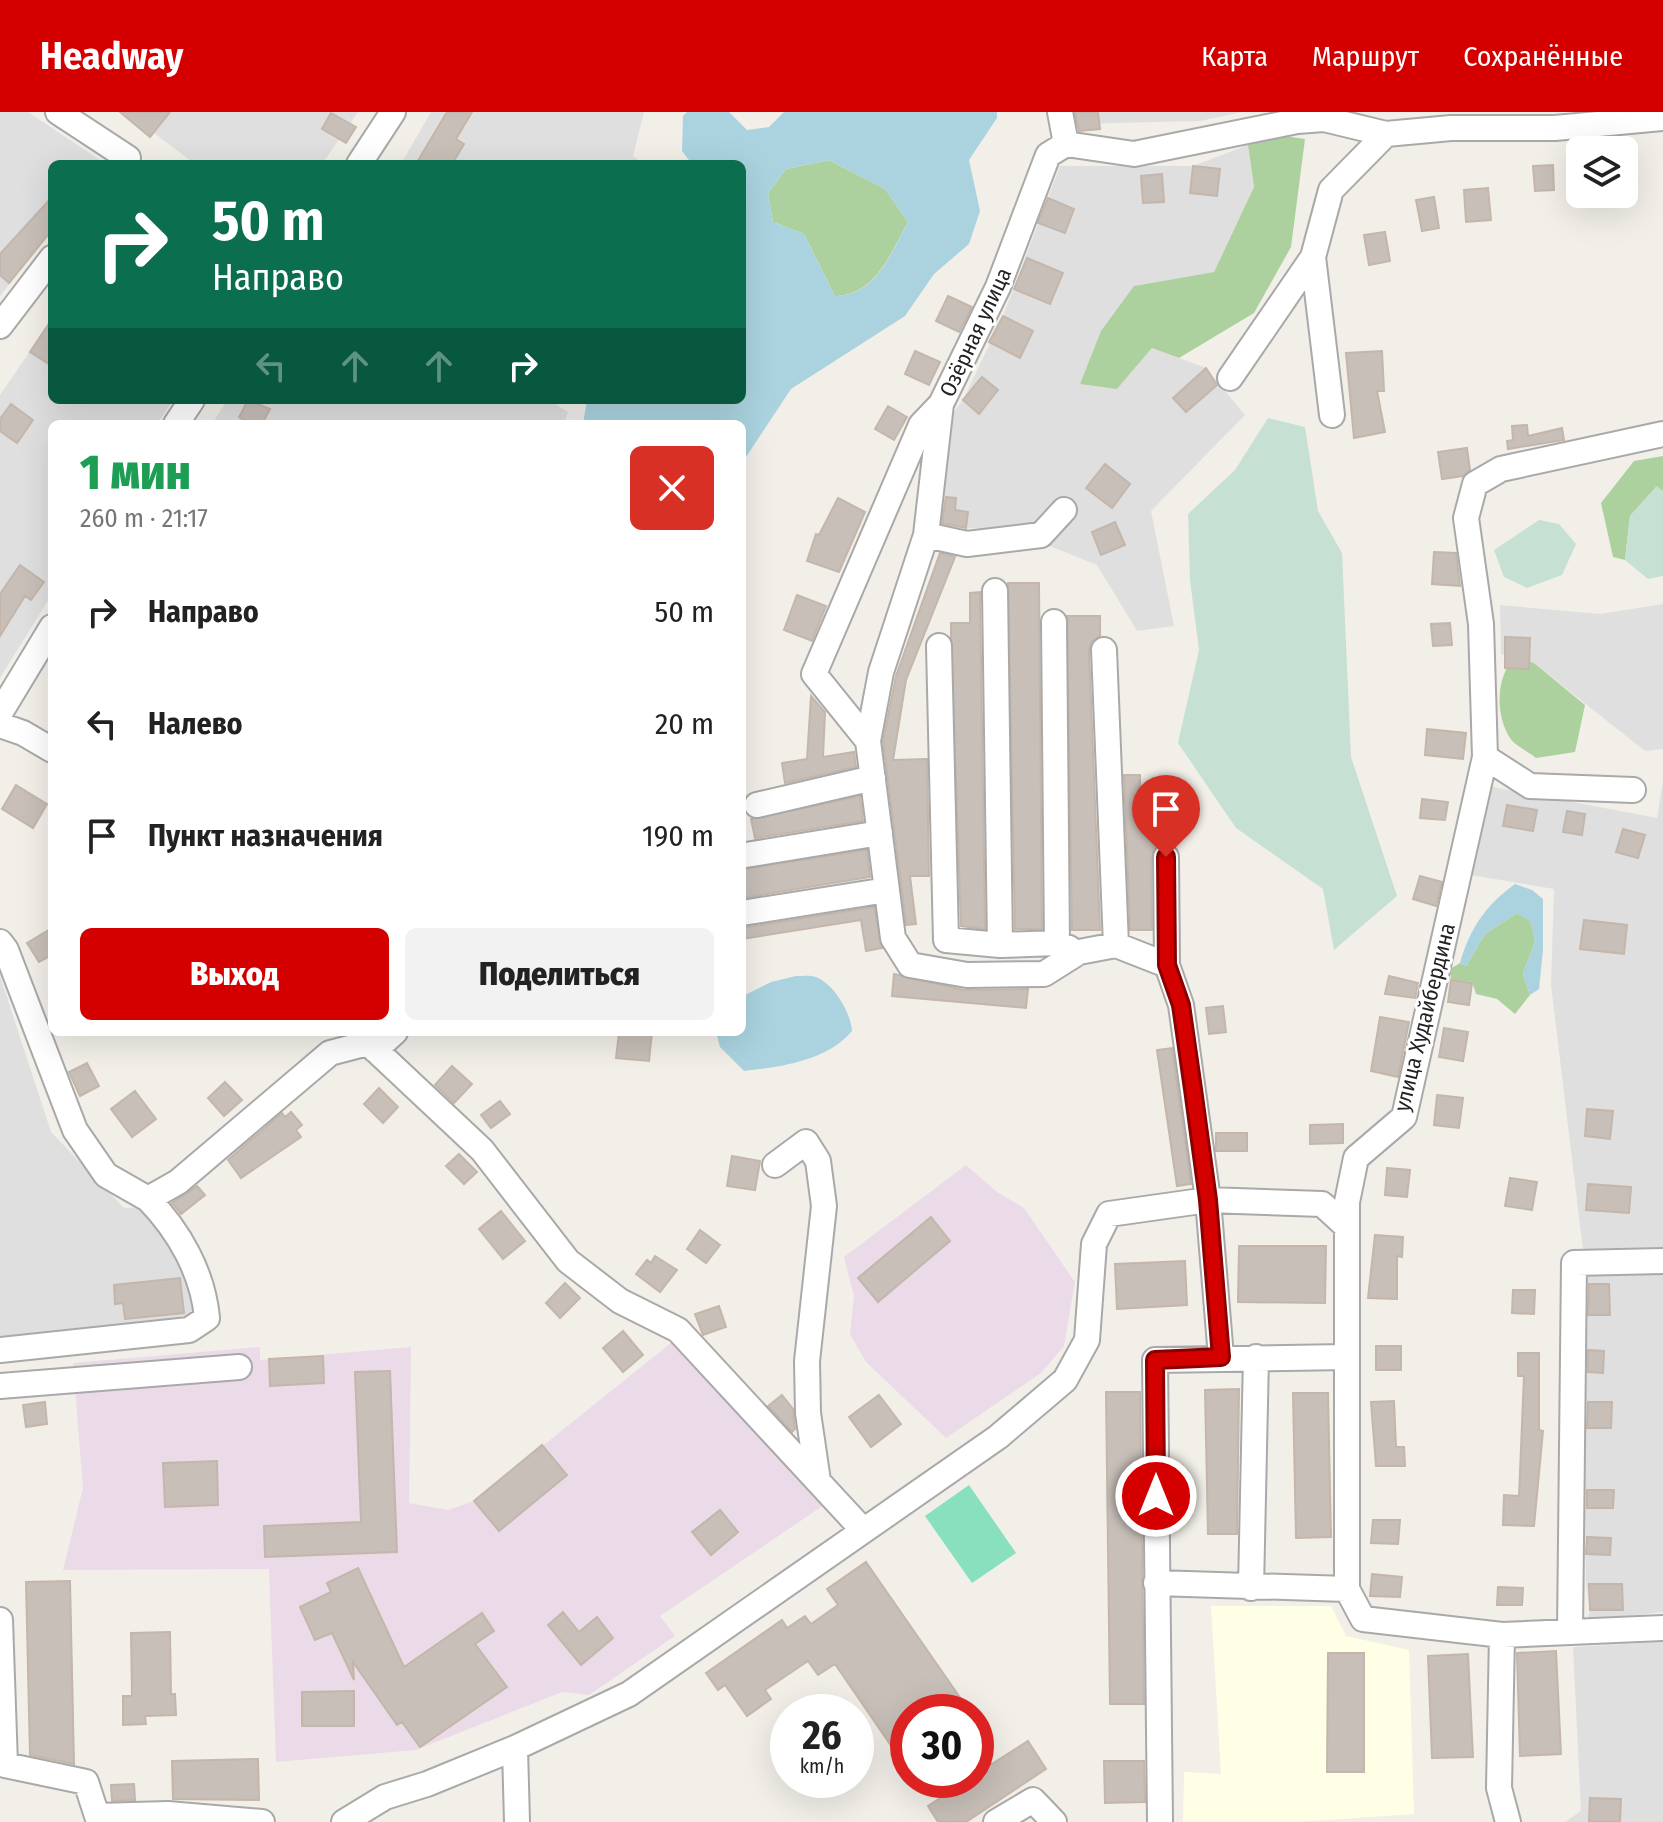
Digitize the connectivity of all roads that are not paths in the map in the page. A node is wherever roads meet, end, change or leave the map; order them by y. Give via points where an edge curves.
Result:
1 (58, 112) edge
2 (393, 112) edge
3 (1060, 112) edge
4 (1323, 116) edge
5 (1663, 118) edge
6 (1386, 134) junction
7 (1066, 144) junction
8 (127, 160) edge
9 (362, 160) edge
10 (1313, 257) junction
11 (48, 263) edge
12 (0, 326) edge
13 (1230, 378) dead end
14 (941, 404) junction
15 (1332, 415) dead end
16 (1663, 434) edge
17 (1064, 510) dead end
18 (926, 535) junction
19 (995, 591) dead end
20 (1054, 622) dead end
21 (48, 634) edge
22 (939, 646) dead end
23 (1104, 650) dead end
24 (0, 713) edge
25 (0, 725) edge
26 (868, 741) junction
27 (48, 748) edge
28 (1485, 757) junction
29 (873, 778) junction
30 (1633, 790) dead end
31 (757, 805) dead end
32 (880, 833) junction
33 (746, 855) dead end
34 (1166, 857) dead end
35 (887, 890) junction
36 (746, 912) edge
37 (0, 942) edge
38 (1000, 945) junction
39 (1116, 945) junction
40 (1068, 948) junction
41 (1167, 965) junction
42 (391, 1036) edge
43 (375, 1050) junction
44 (775, 1165) dead end
45 (148, 1199) junction
46 (1208, 1200) junction
47 (1347, 1227) junction
48 (1663, 1261) edge
49 (0, 1350) edge
50 (1221, 1357) junction
51 (1256, 1357) junction
52 (1346, 1357) junction
53 (239, 1367) dead end
54 (0, 1386) edge
55 (818, 1481) junction
56 (862, 1529) junction
57 (1156, 1583) junction
58 (1251, 1588) junction
59 (1347, 1589) junction
60 (0, 1620) edge
61 (1663, 1628) edge
62 (1570, 1632) junction
63 (1502, 1635) junction
64 (515, 1748) junction
65 (262, 1822) edge
66 (344, 1822) edge
67 (517, 1822) edge
68 (996, 1822) edge
69 (1054, 1822) edge
70 (1160, 1822) edge
71 (1508, 1822) edge

1 - 8 street
2 - 9 street
3 - 7 street
4 - 6 street
4 - 7 street via 1134,154
5 - 6 street
6 - 10 street via 1331,190
7 - 14 street, Озёрная улица via 1048,155 998,287
10 - 13 street
10 - 15 street
11 - 12 street
14 - 18 street, Озёрная улица
14 - 26 street via 921,425 814,674
16 - 28 street, улица Худайбердина via 1501,469 1475,484 1466,518 1481,624
17 - 18 street via 1041,535 967,544
18 - 26 street, Озёрная улица via 881,672
19 - 38 street
20 - 40 street
21 - 24 street
22 - 38 street via 946,940
23 - 39 street
25 - 27 street
26 - 29 street
28 - 30 street via 1530,786
28 - 47 street, улица Худайбердина via 1404,1117 1356,1158
29 - 31 street
29 - 32 street
32 - 33 street
32 - 35 street
34 - 41 street
35 - 36 street
35 - 40 street via 893,938 910,965 967,975 1044,974
37 - 45 street via 75,1130 106,1175
38 - 40 street
39 - 40 street
39 - 41 street
41 - 46 street via 1181,1005
42 - 43 street
43 - 45 street via 368,1043 330,1053 178,1182
43 - 55 street via 482,1150 568,1261 620,1301 678,1330
44 - 55 street via 806,1142 818,1161 824,1206 807,1361
45 - 49 street via 173,1225 205,1293 207,1318 189,1330
46 - 47 street via 1322,1204
46 - 50 street
46 - 56 street via 1109,1214 1094,1244 1087,1340 1065,1380 998,1437
47 - 52 street, улица Худайбердина
48 - 62 street via 1574,1263
50 - 51 street
50 - 57 street via 1155,1360
51 - 52 street
51 - 58 street
52 - 59 street, улица Худайбердина
53 - 54 street
55 - 56 street
56 - 64 street via 629,1694
57 - 58 street
57 - 70 street
58 - 59 street
59 - 63 street via 1363,1619
60 - 65 street via 5,1765 90,1771 97,1816 168,1814
61 - 62 street
62 - 63 street
63 - 71 street via 1499,1788
64 - 66 street via 385,1797
64 - 67 street
68 - 69 street via 1033,1800

